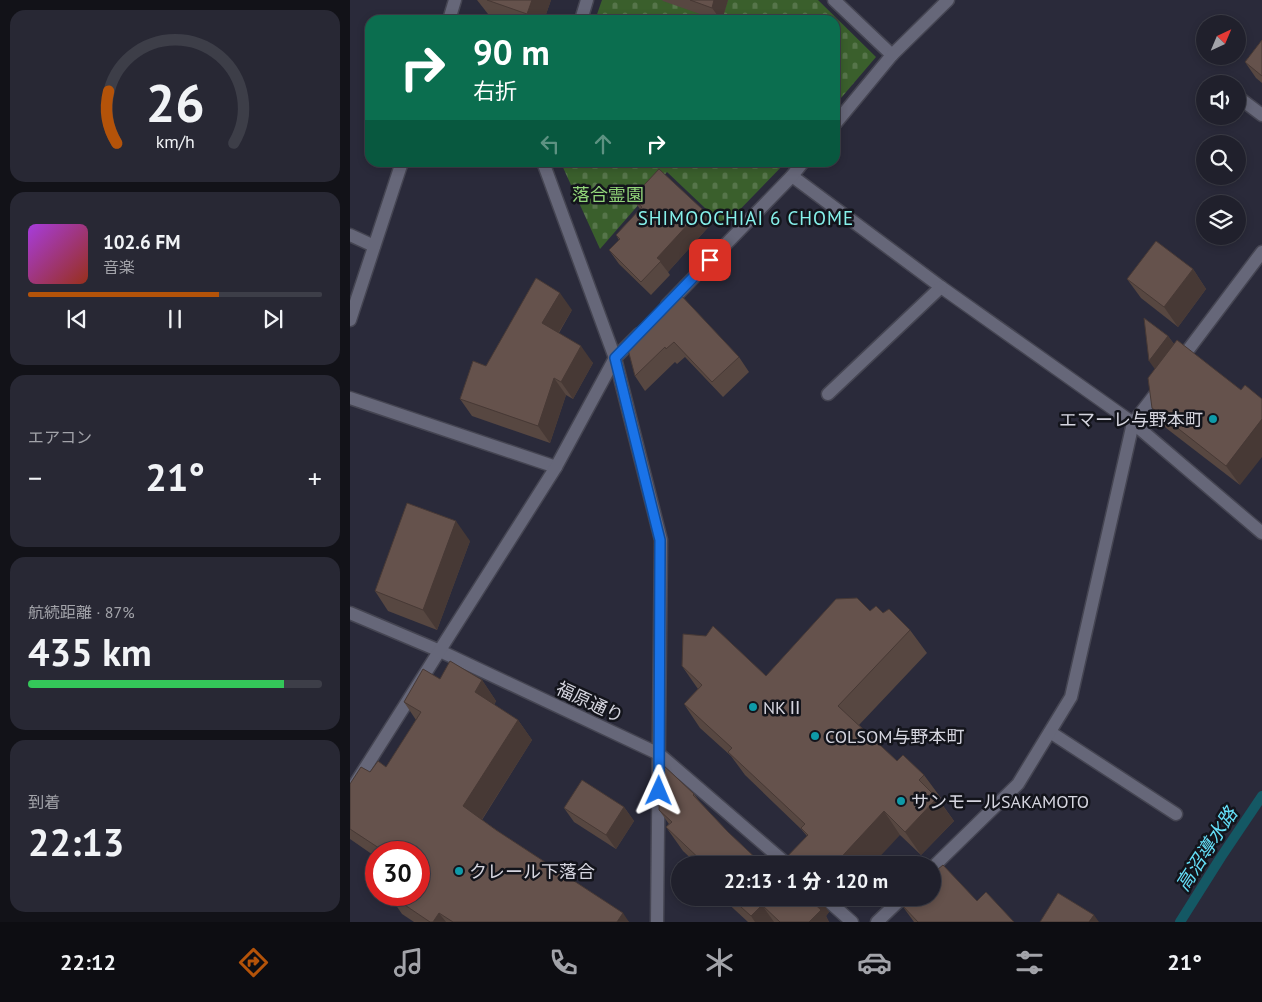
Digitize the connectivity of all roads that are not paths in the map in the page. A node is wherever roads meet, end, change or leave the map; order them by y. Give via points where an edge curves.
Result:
1 (455, 0) edge
2 (587, 0) edge
3 (834, 0) edge
4 (948, 0) edge
5 (450, 15) edge
6 (582, 15) edge
7 (892, 55) junction
8 (1246, 102) edge
9 (1262, 115) edge
10 (840, 118) edge
11 (400, 167) edge
12 (545, 167) edge
13 (799, 167) edge
14 (792, 176) junction
15 (350, 235) edge
16 (374, 246) junction
17 (1262, 252) edge
18 (941, 287) junction
19 (350, 320) edge
20 (615, 358) junction
21 (828, 394) dead end
22 (350, 398) edge
23 (1133, 423) junction
24 (556, 467) junction
25 (1262, 534) edge
26 (350, 612) edge
27 (440, 651) junction
28 (1050, 732) junction
29 (659, 754) junction
30 (350, 792) edge
31 (1176, 814) dead end
32 (778, 856) edge
33 (941, 859) edge
34 (834, 906) edge
35 (894, 906) edge
36 (657, 922) edge
37 (852, 922) edge
38 (877, 922) edge

1 - 5 street
2 - 6 street
3 - 7 street
4 - 7 street
7 - 10 street
8 - 9 street
11 - 16 street
12 - 20 street
13 - 14 street
14 - 18 street
14 - 20 street
15 - 16 street
16 - 19 street
17 - 23 street
18 - 21 street
18 - 23 street
20 - 24 street
20 - 29 street via 660,540
22 - 24 street
23 - 25 street
23 - 28 street via 1072,697
24 - 27 street
26 - 27 street, 福原通り
27 - 29 street, 福原通り
27 - 30 street
28 - 31 street
28 - 33 street via 1018,784
29 - 32 street, 福原通り
29 - 36 street
34 - 37 street
35 - 38 street

